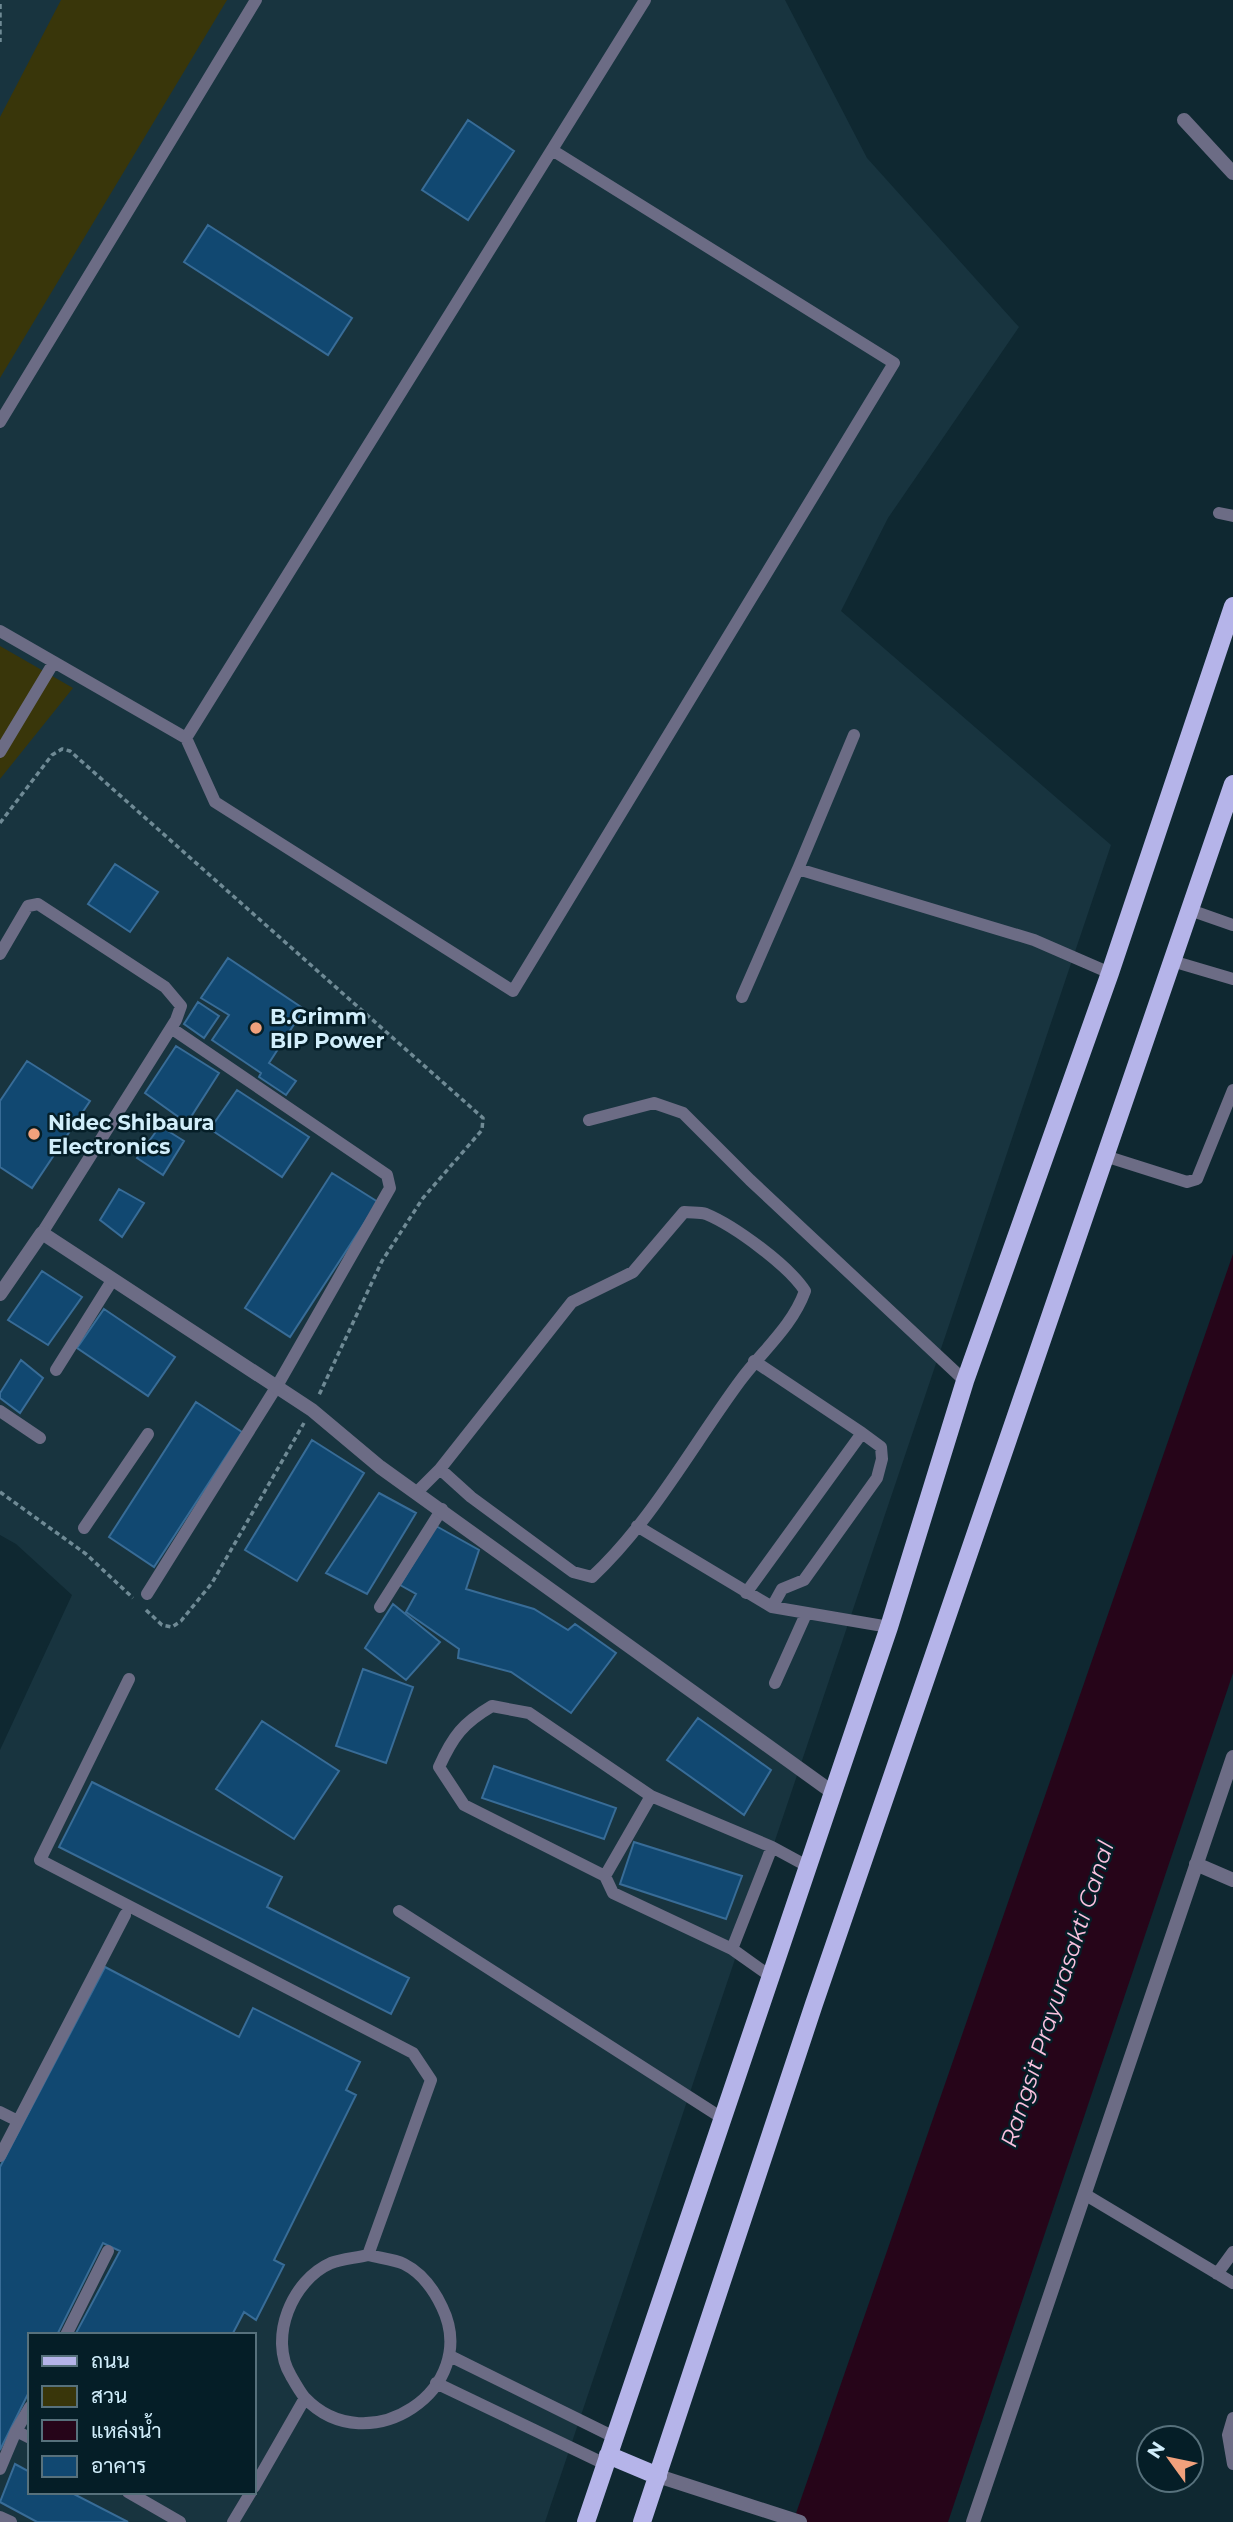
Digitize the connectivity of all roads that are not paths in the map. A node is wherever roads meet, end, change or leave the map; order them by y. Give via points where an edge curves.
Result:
1 (256, 0) edge
2 (645, 0) edge
3 (1184, 120) dead end
4 (552, 150) junction
5 (1233, 173) edge
6 (0, 422) edge
7 (1219, 513) dead end
8 (1233, 516) edge
9 (1233, 606) edge
10 (0, 631) edge
11 (54, 662) junction
12 (854, 736) dead end
13 (186, 738) junction
14 (0, 752) edge
15 (1233, 783) edge
16 (798, 869) junction
17 (1189, 910) junction
18 (1233, 925) edge
19 (0, 954) edge
20 (1172, 961) junction
21 (1110, 973) junction
22 (1233, 979) edge
23 (742, 997) dead end
24 (171, 1028) junction
25 (1233, 1090) edge
26 (589, 1120) dead end
27 (1105, 1156) junction
28 (42, 1233) junction
29 (113, 1279) junction
30 (0, 1294) edge
31 (754, 1361) junction
32 (56, 1370) dead end
33 (965, 1381) junction
34 (277, 1387) junction
35 (0, 1411) edge
36 (862, 1433) junction
37 (148, 1434) dead end
38 (40, 1438) dead end
39 (440, 1469) junction
40 (417, 1492) junction
41 (442, 1509) junction
42 (637, 1526) junction
43 (84, 1528) dead end
44 (746, 1593) junction
45 (147, 1594) dead end
46 (380, 1607) dead end
47 (772, 1607) junction
48 (806, 1614) junction
49 (889, 1627) junction
50 (129, 1679) dead end
51 (775, 1683) dead end
52 (1233, 1757) edge
53 (832, 1792) junction
54 (651, 1796) junction
55 (772, 1847) junction
56 (1196, 1864) junction
57 (807, 1866) junction
58 (605, 1876) junction
59 (1233, 1880) edge
60 (399, 1911) dead end
61 (125, 1915) dead end
62 (732, 1949) junction
63 (770, 1976) junction
64 (0, 2112) edge
65 (722, 2118) junction
66 (18, 2121) junction
67 (0, 2156) edge
68 (1086, 2195) junction
69 (108, 2251) dead end
70 (1233, 2252) edge
71 (368, 2255) junction
72 (1217, 2274) junction
73 (1233, 2283) edge
74 (67, 2333) edge
75 (450, 2356) junction
76 (436, 2383) junction
77 (305, 2398) junction
78 (28, 2410) edge
79 (1233, 2418) edge
80 (16, 2431) junction
81 (28, 2437) edge
82 (614, 2437) junction
83 (606, 2459) junction
84 (1233, 2464) edge
85 (0, 2469) edge
86 (658, 2476) junction
87 (256, 2484) edge
88 (131, 2494) edge
89 (250, 2494) edge
90 (0, 2517) edge
91 (11, 2522) edge
92 (180, 2522) edge
93 (233, 2522) edge
94 (586, 2522) edge
95 (642, 2522) edge
96 (800, 2522) edge
97 (973, 2522) edge

1 - 6 lane
2 - 4 lane
3 - 5 street
4 - 13 lane
4 - 13 lane via 894,363 513,991 215,802
7 - 8 lane
9 - 21 main road
10 - 11 lane
11 - 13 lane
11 - 14 lane
12 - 16 lane
15 - 17 main road
16 - 21 lane via 1034,940
16 - 23 lane
17 - 18 lane
17 - 20 main road
19 - 24 lane via 28,906 38,904 166,987 181,1006
20 - 22 lane
20 - 27 main road
21 - 33 main road
24 - 28 lane
24 - 34 lane via 387,1175 390,1188 382,1206
25 - 27 lane via 1197,1179 1187,1182
26 - 33 lane via 653,1103 683,1113
27 - 86 main road
28 - 29 street
28 - 30 street
29 - 32 lane
29 - 34 street
31 - 36 lane
31 - 39 lane via 796,1315 805,1292 796,1278 725,1225 704,1213 684,1212 633,1272 572,1302
31 - 42 lane
33 - 49 main road
34 - 40 street
34 - 45 lane
35 - 38 lane
36 - 44 lane
36 - 47 lane via 881,1447 877,1478 804,1580 782,1589
37 - 43 lane
39 - 40 lane
39 - 42 lane via 573,1572 592,1577
40 - 41 street
41 - 46 lane
41 - 53 street
42 - 44 lane
44 - 47 lane
47 - 48 lane
48 - 49 lane
48 - 51 lane
49 - 53 main road
50 - 71 lane via 40,1860 413,2053 431,2080
52 - 56 street
53 - 57 main road
54 - 55 lane
54 - 58 lane
54 - 58 lane via 529,1713 492,1706 467,1721 450,1742 439,1767 464,1805
55 - 57 lane
55 - 62 lane
56 - 59 street
56 - 68 street
57 - 63 main road
58 - 62 lane via 613,1893
60 - 65 lane
61 - 66 lane
62 - 63 lane
63 - 65 main road
64 - 66 lane
65 - 82 main road
66 - 67 lane
68 - 72 lane
68 - 97 street
69 - 74 lane
70 - 72 lane
71 - 75 lane via 404,2264 433,2287 449,2321
71 - 77 lane via 331,2263 311,2277 295,2295 285,2317 282,2340 288,2372
72 - 73 lane
75 - 76 lane
75 - 82 lane
76 - 77 lane via 404,2415 368,2424 331,2417
76 - 83 lane
77 - 87 lane
78 - 80 lane
79 - 84 lane via 1228,2435
80 - 81 lane
80 - 85 lane
82 - 83 main road
83 - 86 main road
83 - 94 main road
86 - 95 main road
86 - 96 street
88 - 92 lane
89 - 93 lane
90 - 91 lane

